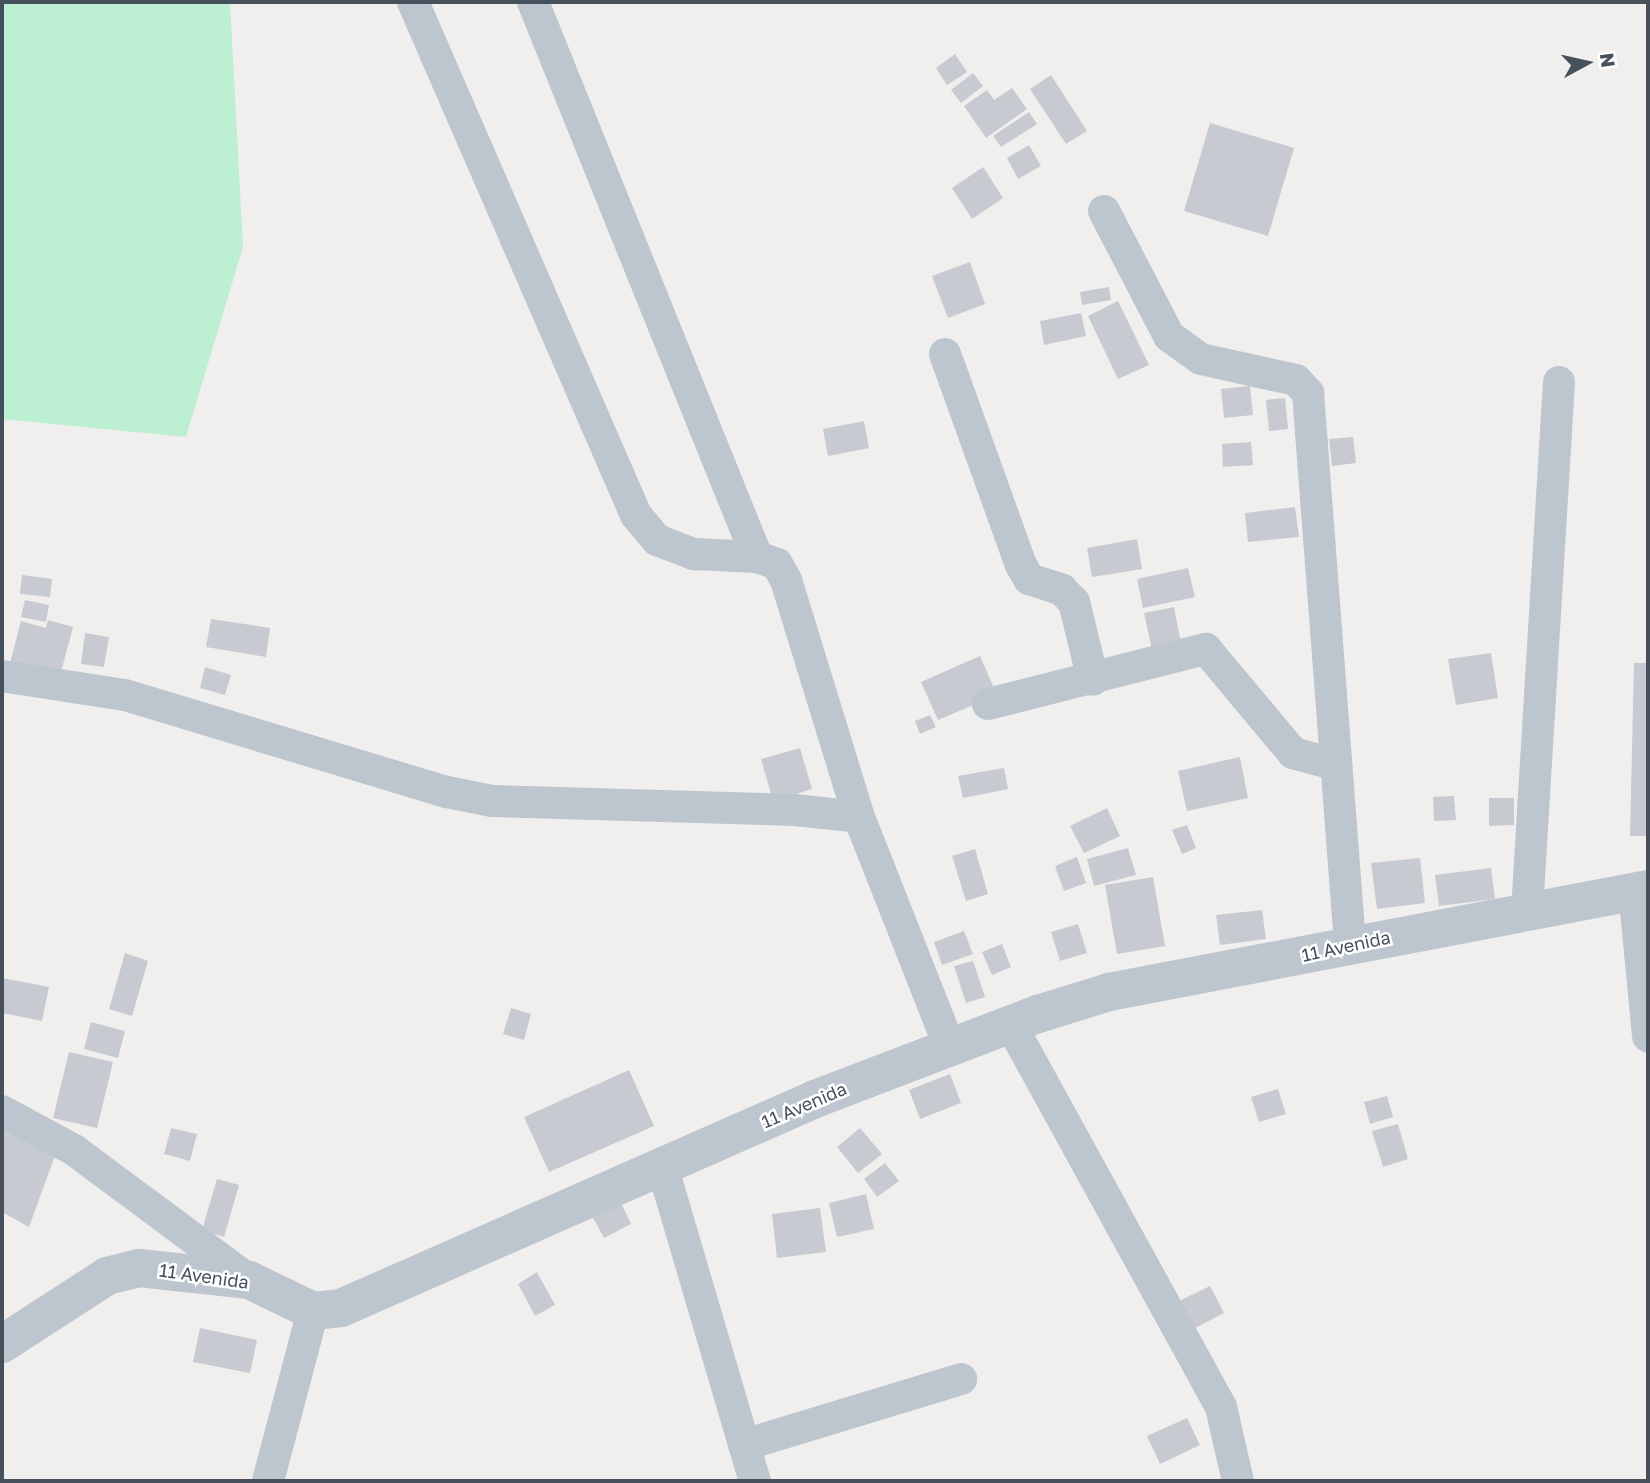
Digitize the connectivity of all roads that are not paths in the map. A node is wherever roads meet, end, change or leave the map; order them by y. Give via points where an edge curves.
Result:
1 (413, 2) edge
2 (533, 2) edge
3 (1104, 211) dead end
4 (945, 354) dead end
5 (1559, 382) dead end
6 (757, 556) junction
7 (2, 676) edge
8 (1093, 680) junction
9 (988, 704) dead end
10 (1333, 764) junction
11 (859, 817) junction
12 (1641, 889) edge
13 (1527, 911) junction
14 (1350, 944) junction
15 (1011, 1025) junction
16 (1648, 1036) edge
17 (950, 1048) junction
18 (2, 1111) edge
19 (663, 1169) junction
20 (249, 1280) junction
21 (313, 1311) junction
22 (2, 1344) edge
23 (961, 1379) dead end
24 (744, 1445) junction
25 (268, 1481) edge
26 (755, 1481) edge
27 (1238, 1481) edge

1 - 6 street via 635,515 657,540 694,554
2 - 6 street
3 - 10 street via 1169,335 1201,359 1296,380 1308,393
4 - 8 street via 1021,565 1029,579 1062,590 1074,602
5 - 13 street
6 - 11 street via 777,564 786,580
7 - 11 street via 125,695 492,802 795,810
8 - 9 street
8 - 10 street via 1206,649 1293,752
10 - 14 street
11 - 17 street
12 - 13 street, 11 Avenida
12 - 16 street
13 - 14 street, 11 Avenida
14 - 15 street, 11 Avenida via 1186,981 1109,992
15 - 17 street, 11 Avenida
15 - 27 street via 1221,1407
17 - 19 street, 11 Avenida via 815,1099
18 - 20 street via 74,1150
19 - 21 street, 11 Avenida via 363,1302
19 - 24 street
20 - 21 street, 11 Avenida
20 - 22 street, 11 Avenida via 175,1270 128,1270 107,1276
21 - 25 street
23 - 24 street
24 - 26 street

